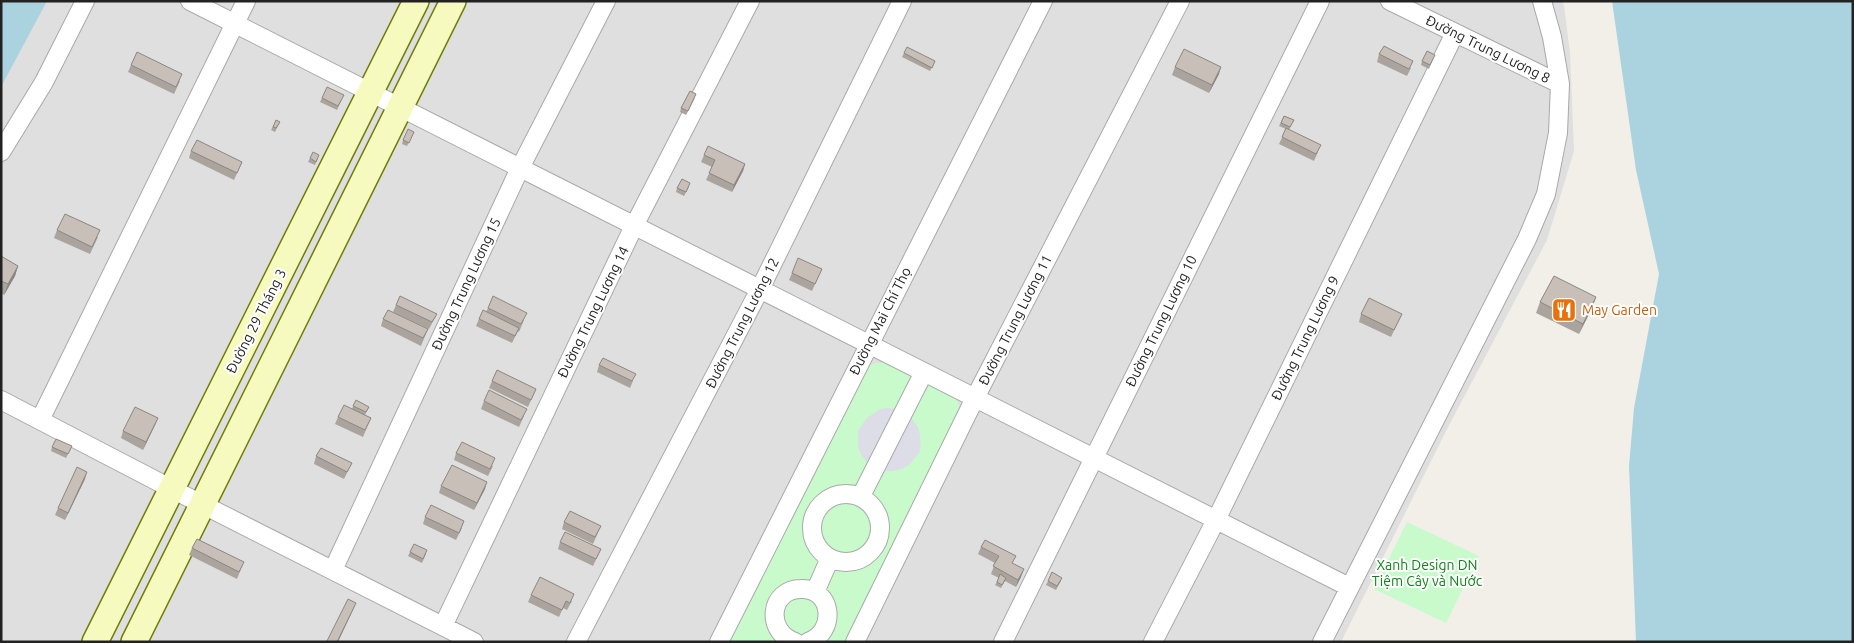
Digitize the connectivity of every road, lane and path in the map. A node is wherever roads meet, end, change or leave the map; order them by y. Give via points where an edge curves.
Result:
1 (85, 1) edge
2 (190, 1) edge
3 (246, 1) edge
4 (416, 1) edge
5 (453, 1) edge
6 (606, 1) edge
7 (750, 1) edge
8 (902, 1) edge
9 (1043, 1) edge
10 (1180, 1) edge
11 (1320, 1) edge
12 (1390, 1) edge
13 (1542, 1) edge
14 (234, 24) junction
15 (1455, 33) junction
16 (1560, 84) junction
17 (370, 92) junction
18 (400, 107) junction
19 (1, 152) edge
20 (520, 168) junction
21 (634, 226) junction
22 (760, 289) junction
23 (869, 344) junction
24 (924, 372) junction
25 (975, 398) junction
26 (1, 400) edge
27 (40, 420) junction
28 (1093, 458) junction
29 (172, 489) junction
30 (861, 496) junction
31 (203, 504) junction
32 (1216, 520) junction
33 (830, 558) junction
34 (333, 570) junction
35 (1349, 587) junction
36 (815, 592) junction
37 (443, 626) junction
38 (790, 641) edge
39 (95, 642) edge
40 (134, 642) edge
41 (474, 642) edge
42 (576, 642) edge
43 (719, 642) edge
44 (808, 642) edge
45 (855, 642) edge
46 (1003, 642) edge
47 (1153, 642) edge
48 (1322, 642) edge

1 - 19 street via 44,82
2 - 14 street
3 - 14 street
4 - 17 street, Đường 29 Tháng 3
5 - 18 street
6 - 20 street, Đường Trung Lương 15
7 - 21 street, Đường Trung Lương 14
8 - 22 street, Đường Trung Lương 12
9 - 23 street, Đường Mai Chí Thọ
10 - 25 street, Đường Trung Lương 11
11 - 28 street, Đường Trung Lương 10
12 - 15 street, Đường Trung Lương 8
13 - 16 street
14 - 17 street
14 - 27 street
15 - 16 street, Đường Trung Lương 8
15 - 32 street, Đường Trung Lương 9
16 - 35 street via 1558,133 1546,194
17 - 18 street
17 - 29 street, Đường 29 Tháng 3
18 - 20 street
18 - 31 street
20 - 21 street
20 - 34 street, Đường Trung Lương 15
21 - 22 street
21 - 37 street, Đường Trung Lương 14
22 - 23 street
22 - 42 street, Đường Trung Lương 12
23 - 24 street
23 - 43 street, Đường Mai Chí Thọ
24 - 25 street
24 - 30 street
25 - 28 street
25 - 45 street, Đường Trung Lương 11
26 - 27 street
27 - 29 street
28 - 32 street
28 - 46 street, Đường Trung Lương 10
29 - 31 street
29 - 39 street, Đường 29 Tháng 3
30 - 33 street via 843,493 833,496 824,500 813,516 812,536
30 - 33 street via 870,502 880,519 879,539 859,560 839,562
31 - 34 street
31 - 40 street
32 - 35 street
32 - 47 street, Đường Trung Lương 9
33 - 36 street
34 - 37 street
35 - 48 street
36 - 38 street via 793,590 776,605 775,622
36 - 44 street via 826,604 828,621 820,635
37 - 41 street

